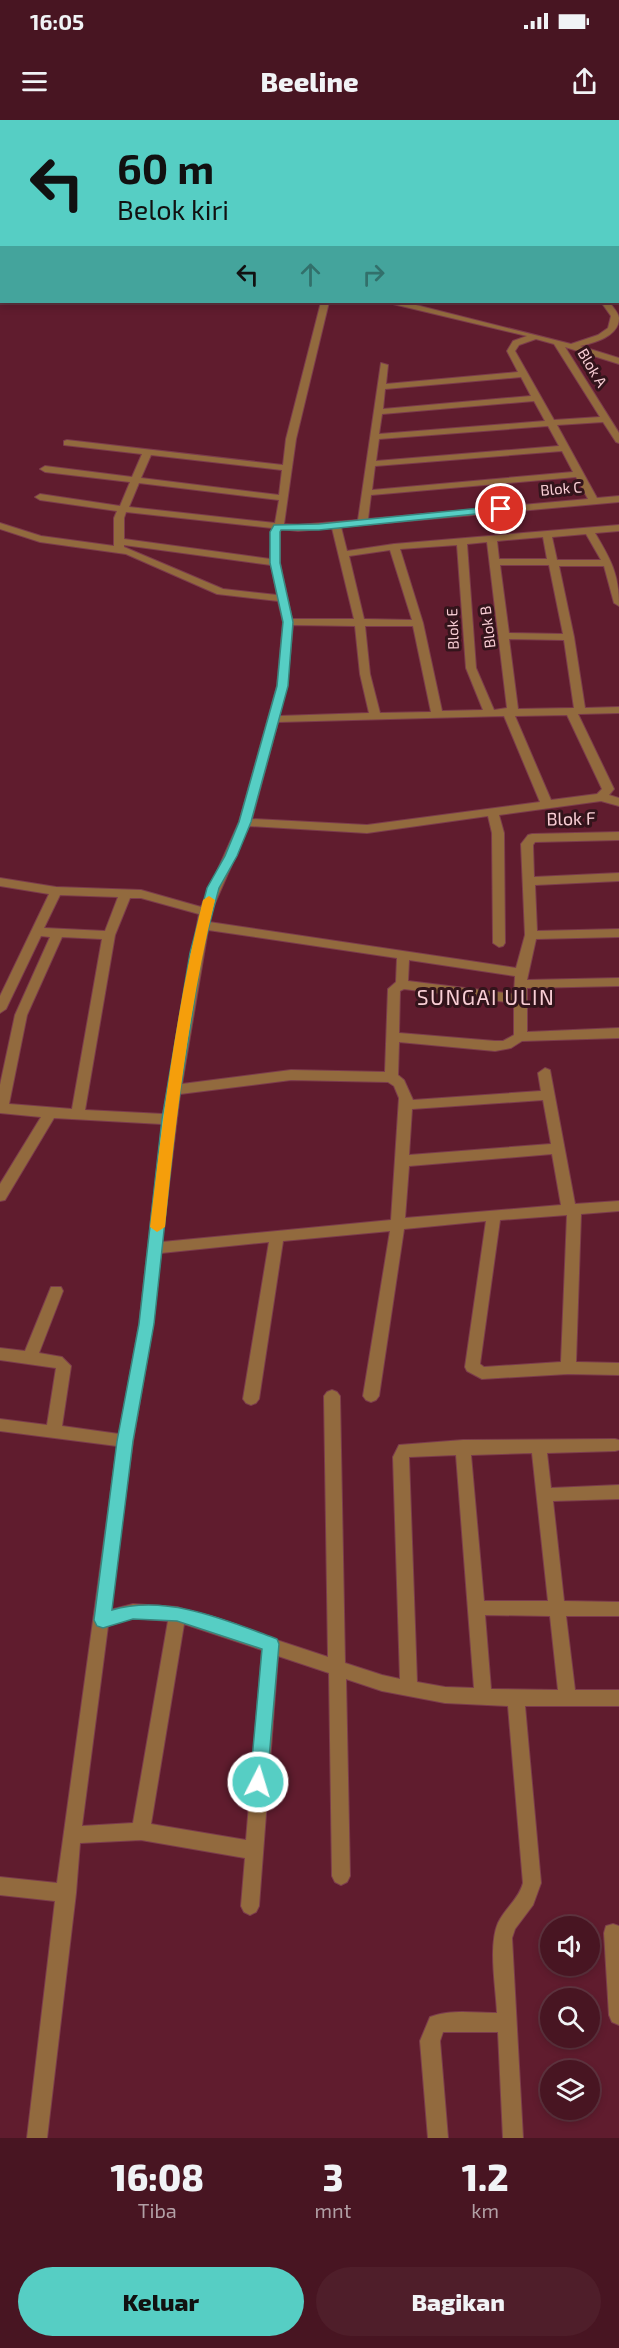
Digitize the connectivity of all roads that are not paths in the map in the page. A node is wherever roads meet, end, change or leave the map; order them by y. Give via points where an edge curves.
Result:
1 (325, 303) edge
2 (400, 303) edge
3 (611, 304) edge
4 (616, 328) edge
5 (536, 336) junction
6 (557, 342) junction
7 (572, 346) junction
8 (619, 361) edge
9 (384, 365) dead end
10 (523, 374) junction
11 (381, 387) junction
12 (536, 398) junction
13 (378, 412) junction
14 (604, 419) junction
15 (550, 422) junction
16 (374, 437) junction
17 (619, 441) edge
18 (67, 443) dead end
19 (564, 448) junction
20 (148, 452) junction
21 (370, 464) junction
22 (287, 468) junction
23 (45, 469) dead end
24 (579, 474) junction
25 (133, 480) junction
26 (367, 493) junction
27 (40, 497) dead end
28 (284, 498) junction
29 (619, 499) edge
30 (594, 501) junction
31 (123, 509) junction
32 (363, 521) junction
33 (336, 525) junction
34 (0, 526) edge
35 (278, 527) junction
36 (619, 528) edge
37 (589, 531) junction
38 (547, 534) junction
39 (492, 539) junction
40 (462, 542) junction
41 (119, 545) junction
42 (394, 547) junction
43 (344, 554) junction
44 (495, 562) junction
45 (552, 562) junction
46 (608, 562) junction
47 (275, 563) junction
48 (616, 575) edge
49 (284, 599) junction
50 (619, 603) edge
51 (288, 622) junction
52 (418, 623) junction
53 (360, 624) junction
54 (504, 636) junction
55 (569, 637) junction
56 (575, 710) junction
57 (619, 710) edge
58 (510, 711) junction
59 (489, 712) junction
60 (437, 714) junction
61 (375, 716) junction
62 (274, 719) junction
63 (601, 797) junction
64 (619, 802) edge
65 (546, 803) junction
66 (492, 811) junction
67 (245, 822) junction
68 (619, 836) edge
69 (619, 877) edge
70 (530, 881) junction
71 (0, 882) edge
72 (56, 891) junction
73 (124, 894) junction
74 (205, 912) junction
75 (202, 925) junction
76 (36, 932) junction
77 (58, 933) junction
78 (619, 933) edge
79 (109, 935) junction
80 (531, 935) junction
81 (499, 943) dead end
82 (403, 956) junction
83 (521, 979) junction
84 (619, 982) edge
85 (402, 984) junction
86 (520, 999) junction
87 (0, 1009) edge
88 (619, 1033) edge
89 (392, 1036) junction
90 (520, 1037) junction
91 (546, 1073) dead end
92 (391, 1077) junction
93 (174, 1090) junction
94 (549, 1095) junction
95 (406, 1105) junction
96 (1, 1108) edge
97 (50, 1113) junction
98 (78, 1113) junction
99 (169, 1119) junction
100 (558, 1148) junction
101 (402, 1161) junction
102 (0, 1196) edge
103 (619, 1206) edge
104 (572, 1210) junction
105 (494, 1215) junction
106 (398, 1224) junction
107 (277, 1236) junction
108 (155, 1248) junction
109 (56, 1291) dead end
110 (0, 1354) edge
111 (30, 1356) junction
112 (568, 1368) junction
113 (619, 1369) edge
114 (332, 1396) dead end
115 (371, 1396) dead end
116 (251, 1399) dead end
117 (0, 1425) edge
118 (53, 1432) junction
119 (125, 1441) junction
120 (615, 1445) dead end
121 (463, 1447) junction
122 (539, 1447) junction
123 (619, 1492) edge
124 (545, 1495) junction
125 (476, 1608) junction
126 (557, 1608) junction
127 (619, 1609) edge
128 (177, 1614) junction
129 (103, 1620) junction
130 (271, 1644) junction
131 (338, 1668) junction
132 (409, 1688) junction
133 (483, 1697) junction
134 (516, 1698) junction
135 (567, 1698) junction
136 (619, 1698) edge
137 (141, 1832) junction
138 (72, 1835) junction
139 (252, 1851) junction
140 (341, 1876) dead end
141 (0, 1886) edge
142 (67, 1893) junction
143 (250, 1906) dead end
144 (613, 1933) dead end
145 (619, 2015) edge
146 (507, 2023) junction
147 (37, 2138) edge
148 (438, 2138) edge
149 (513, 2138) edge

1 - 22 street
2 - 5 street
3 - 4 street
4 - 7 street
5 - 6 street
5 - 10 street via 512,346
6 - 7 street
6 - 14 street, Blok A
7 - 8 street
9 - 11 street
10 - 11 street
10 - 12 street
11 - 13 street
12 - 13 street
12 - 15 street
13 - 16 street
14 - 15 street
14 - 17 street, Blok A
15 - 16 street
15 - 19 street
16 - 21 street
18 - 20 street
19 - 21 street
19 - 24 street
20 - 22 street
20 - 25 street
21 - 26 street
22 - 28 street
23 - 25 street
24 - 26 street
24 - 30 street
25 - 28 street
25 - 31 street
26 - 32 street
27 - 31 street
28 - 35 street
29 - 30 street, Blok C
30 - 32 street, Blok C
31 - 35 street
31 - 41 street
32 - 33 street
33 - 35 street
33 - 43 street
34 - 41 street via 40,539
35 - 47 street
36 - 37 street
37 - 38 street
37 - 46 street
38 - 39 street
38 - 45 street
39 - 40 street
39 - 44 street, Blok B
40 - 42 street
40 - 59 street, Blok E via 471,668
41 - 47 street
41 - 49 street via 211,589
42 - 43 street
42 - 52 street
43 - 53 street
44 - 45 street
44 - 54 street, Blok B
45 - 46 street
45 - 55 street
46 - 48 street
47 - 49 street
48 - 50 street
49 - 51 street
51 - 53 street
51 - 62 street via 282,686
52 - 53 street
52 - 60 street
53 - 61 street via 365,674
54 - 55 street
54 - 58 street, Blok B
55 - 56 street
56 - 57 street
56 - 58 street
56 - 63 street via 608,789
58 - 59 street
58 - 65 street, Blok B
59 - 60 street
60 - 61 street
61 - 62 street
62 - 67 street
63 - 64 street
63 - 65 street
65 - 66 street
66 - 67 street via 367,829
66 - 81 street via 498,833
67 - 74 street
68 - 70 street, Blok F via 532,838 527,844
69 - 70 street
70 - 80 street
71 - 72 street
72 - 73 street
72 - 76 street
73 - 74 street via 141,894
73 - 79 street
74 - 75 street
75 - 82 street
75 - 93 street
76 - 77 street
76 - 87 street
77 - 79 street
77 - 96 street via 21,1016
78 - 80 street
79 - 98 street
80 - 83 street
82 - 83 street
82 - 85 street
83 - 84 street
83 - 86 street
85 - 86 street
85 - 89 street via 394,987
86 - 90 street
88 - 90 street
89 - 90 street via 495,1046
89 - 92 street
91 - 94 street
92 - 93 street via 291,1075
92 - 95 street via 404,1090
93 - 99 street
94 - 95 street
94 - 100 street
95 - 101 street
96 - 97 street
97 - 98 street
97 - 102 street
98 - 99 street
99 - 108 street
100 - 101 street
100 - 104 street
101 - 106 street
103 - 104 street
104 - 105 street
104 - 112 street
105 - 106 street
105 - 112 street via 470,1364 482,1373
106 - 107 street
106 - 115 street
107 - 108 street
107 - 116 street
108 - 119 street
109 - 111 street
110 - 111 street
111 - 118 street via 64,1366
112 - 113 street
114 - 131 street
117 - 118 street
118 - 119 street
119 - 129 street
120 - 122 street
121 - 122 street
121 - 125 street
121 - 132 street via 413,1448 404,1450 401,1457
122 - 124 street
123 - 124 street
124 - 126 street
125 - 126 street
125 - 133 street
126 - 127 street
126 - 135 street
128 - 129 street via 133,1611
128 - 130 street
128 - 137 street
129 - 138 street
130 - 131 street
130 - 139 street
131 - 132 street
131 - 140 street
132 - 133 street
133 - 134 street
134 - 135 street
134 - 146 street via 532,1883 523,1907 504,1926
135 - 136 street
137 - 138 street
137 - 139 street
138 - 142 street
139 - 143 street
141 - 142 street
142 - 147 street
144 - 145 street
146 - 148 street via 446,2022 434,2029 430,2041
146 - 149 street

